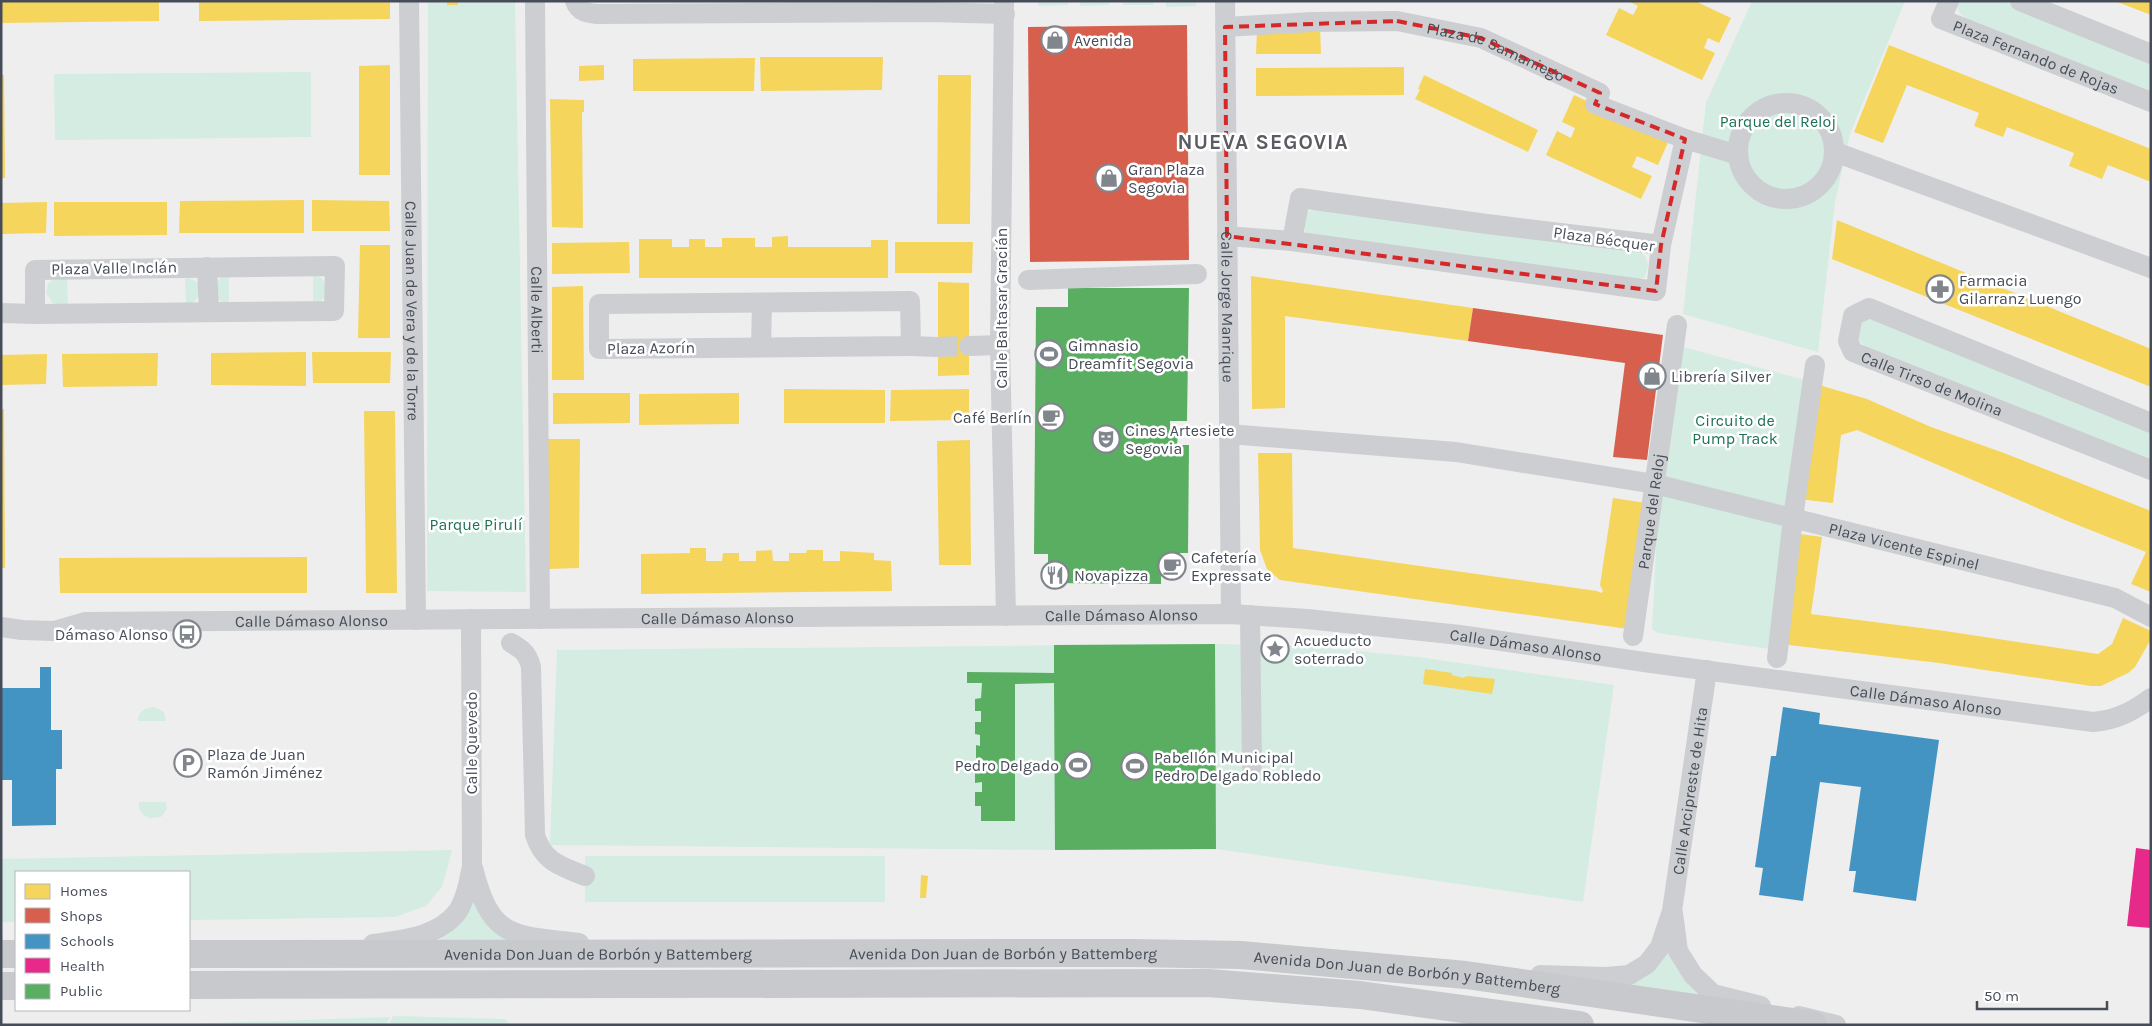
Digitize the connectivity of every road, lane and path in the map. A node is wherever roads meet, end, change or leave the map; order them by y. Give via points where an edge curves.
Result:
1 (409, 1) edge
2 (535, 1) edge
3 (575, 1) edge
4 (1225, 1) edge
5 (1949, 1) edge
6 (2020, 1) edge
7 (758, 7) edge
8 (928, 7) edge
9 (1004, 8) edge
10 (1225, 27) junction
11 (2151, 54) edge
12 (2151, 102) edge
13 (1685, 140) junction
14 (1835, 152) junction
15 (1738, 156) junction
16 (1227, 236) junction
17 (1292, 241) junction
18 (1661, 245) junction
19 (207, 266) junction
20 (2151, 268) edge
21 (1197, 274) dead end
22 (1028, 280) dead end
23 (762, 303) junction
24 (209, 310) junction
25 (1, 313) edge
26 (35, 314) junction
27 (1677, 325) dead end
28 (1000, 345) junction
29 (911, 346) junction
30 (968, 346) tunnel mouth
31 (761, 347) junction
32 (938, 347) tunnel mouth
33 (1815, 364) dead end
34 (2151, 423) edge
35 (1229, 434) junction
36 (2151, 470) edge
37 (1655, 484) junction
38 (1793, 518) junction
39 (1240, 614) junction
40 (1006, 616) junction
41 (2151, 618) edge
42 (471, 619) junction
43 (540, 619) junction
44 (1, 620) edge
45 (416, 620) junction
46 (80, 622) junction
47 (1, 627) edge
48 (1634, 636) dead end
49 (511, 642) dead end
50 (1777, 658) dead end
51 (1706, 670) junction
52 (2151, 698) edge
53 (1252, 766) dead end
54 (472, 866) junction
55 (585, 876) dead end
56 (1672, 912) junction
57 (653, 952) junction
58 (1, 954) edge
59 (15, 954) edge
60 (190, 954) edge
61 (296, 954) junction
62 (1466, 975) junction
63 (190, 985) edge
64 (1, 986) edge
65 (15, 986) edge
66 (1580, 1025) edge
67 (1813, 1025) edge
68 (1836, 1025) edge

1 - 45 street, Calle Juan de Vera y de la Torre
2 - 43 street, Calle Alberti
3 - 7 street via 583,11 597,14
4 - 10 street, Calle Jorge Manrique
5 - 12 street, Plaza Fernando de Rojas via 1941,19
6 - 11 street
7 - 8 street
8 - 9 street
9 - 28 street, Calle Baltasar Gracián
10 - 13 street, Plaza de Samaniego via 1398,21 1481,38 1600,93 1595,104
10 - 16 street, Calle Jorge Manrique
13 - 15 street, Plaza de Samaniego
13 - 18 street
14 - 15 street via 1828,176 1818,187 1806,196 1791,199 1761,193 1750,183
14 - 15 street via 1826,124 1810,110 1790,103 1763,109 1752,118 1743,129
14 - 20 street
16 - 17 street, Plaza Bécquer
16 - 35 street, Calle Jorge Manrique
17 - 18 street, Plaza Bécquer via 1300,198
17 - 18 street, Plaza Bécquer via 1656,291
19 - 24 street
19 - 24 street, Plaza Valle Inclán via 335,266 334,311
19 - 26 street, Plaza Valle Inclán via 36,270
21 - 22 street
23 - 29 street, Plaza Azorín via 910,301
23 - 31 street
23 - 31 street, Plaza Azorín via 599,304 599,349
24 - 26 street, Plaza Valle Inclán
25 - 26 street, Plaza Valle Inclán
27 - 37 street, Parque del Reloj
28 - 30 street
28 - 40 street, Calle Baltasar Gracián
29 - 31 street, Plaza Azorín
29 - 32 street, Plaza Azorín
33 - 38 street
34 - 36 street, Calle Tirso de Molina via 1869,308 1854,316 1848,341 1853,352
35 - 37 street, Plaza Vicente Espinel via 1456,452
35 - 39 street, Calle Jorge Manrique
37 - 38 street, Plaza Vicente Espinel
37 - 48 street, Parque del Reloj
38 - 41 street, Plaza Vicente Espinel via 2114,598
38 - 50 street
39 - 40 street, Calle Dámaso Alonso
39 - 51 street, Calle Dámaso Alonso via 1460,635
39 - 53 street, Calle Jorge Manrique
40 - 43 street, Calle Dámaso Alonso
42 - 43 street, Calle Dámaso Alonso
42 - 45 street, Calle Dámaso Alonso
42 - 54 street, Calle Quevedo
44 - 46 street, Calle Dámaso Alonso via 72,618
45 - 46 street, Calle Dámaso Alonso
46 - 47 street, Calle Dámaso Alonso via 54,631
49 - 55 street via 522,649 531,667 536,835 540,848 554,863
51 - 52 street, Calle Dámaso Alonso via 2093,722 2128,714
51 - 56 street, Calle Arcipreste de Hita
54 - 57 street, Calle Quevedo via 480,895 496,922 516,934
54 - 61 street, Calle Quevedo via 466,895 458,911 439,928 417,937
56 - 62 street, Calle Arcipreste de Hita via 1660,947 1647,964 1629,975
56 - 68 street, Calle Arcipreste de Hita via 1678,951 1693,975 1713,994
57 - 61 main road, Avenida Don Juan de Borbón y Battemberg
57 - 62 main road, Avenida Don Juan de Borbón y Battemberg via 1217,954
58 - 59 main road
60 - 61 main road, Avenida Don Juan de Borbón y Battemberg
62 - 67 main road, Avenida Don Juan de Borbón y Battemberg
63 - 66 main road, Avenida Don Juan de Borbón y Battemberg via 1208,983 1360,995
64 - 65 main road

